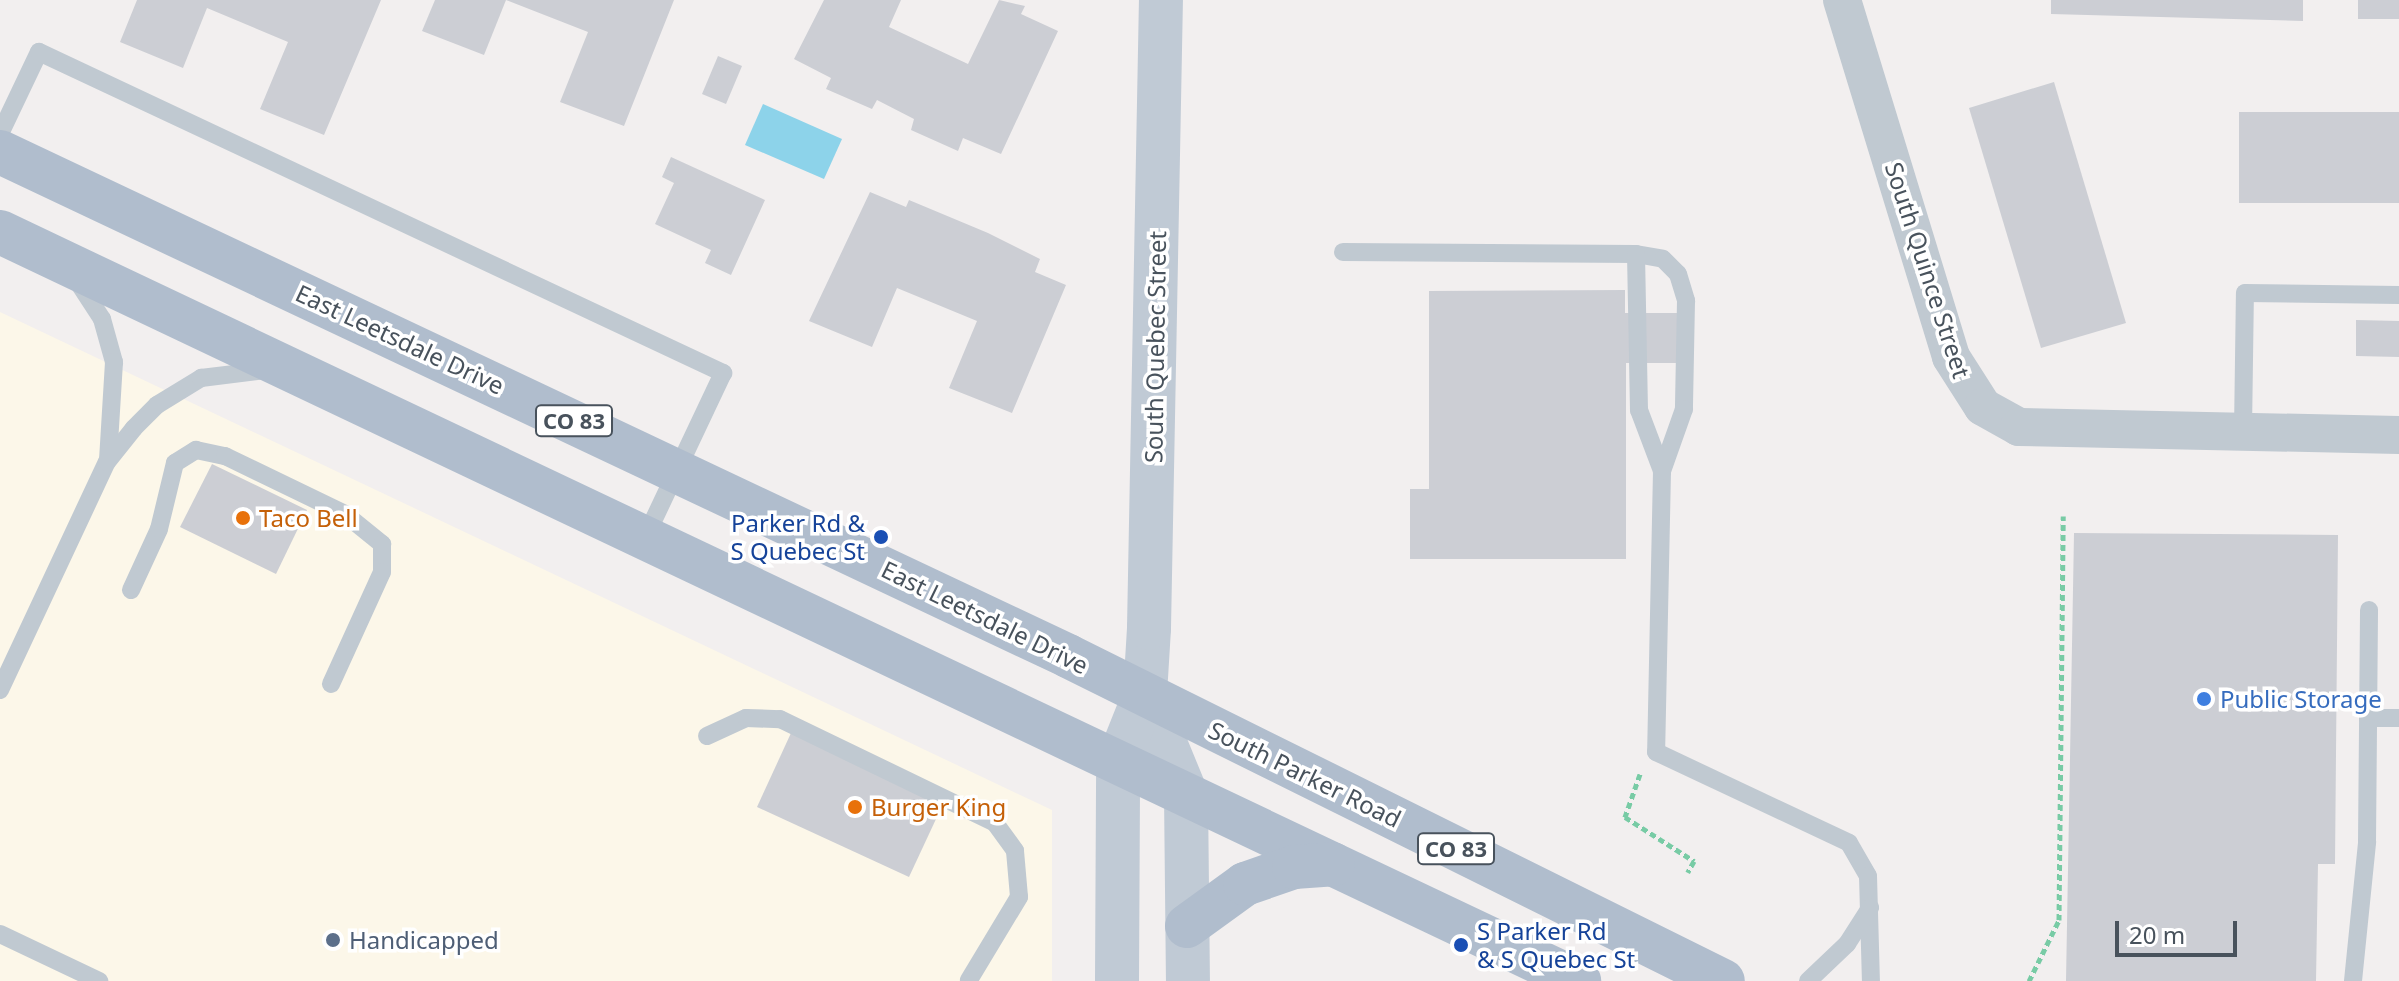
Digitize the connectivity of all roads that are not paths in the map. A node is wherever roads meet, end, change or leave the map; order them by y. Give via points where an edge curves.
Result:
1 (1161, 0) edge
2 (1842, 0) edge
3 (0, 134) edge
4 (0, 152) edge
5 (0, 232) edge
6 (1343, 252) dead end
7 (1636, 254) junction
8 (59, 261) junction
9 (2399, 295) edge
10 (309, 379) junction
11 (2243, 431) junction
12 (2399, 435) edge
13 (107, 462) junction
14 (677, 469) junction
15 (1662, 471) junction
16 (645, 538) junction
17 (131, 590) dead end
18 (2369, 610) dead end
19 (331, 684) dead end
20 (0, 690) edge
21 (1145, 694) junction
22 (2368, 718) junction
23 (2399, 718) edge
24 (707, 736) dead end
25 (1118, 762) junction
26 (1186, 794) junction
27 (1333, 864) junction
28 (1870, 908) junction
29 (1187, 926) junction
30 (0, 934) edge
31 (969, 980) edge
32 (99, 981) edge
33 (1117, 981) edge
34 (1188, 981) edge
35 (1579, 981) edge
36 (1723, 981) edge
37 (1808, 981) edge
38 (1871, 981) edge
39 (2353, 981) edge

1 - 21 main road, South Quebec Street
2 - 11 street, South Quince Street via 1951,357 1983,407 2019,427
3 - 14 lane via 39,52 723,373
4 - 14 main road, East Leetsdale Drive / CO 83
5 - 8 main road, CO 83
6 - 7 lane
7 - 15 lane via 1639,410
7 - 15 lane via 1663,259 1678,274 1686,301 1684,409
8 - 10 main road, CO 83
8 - 13 lane via 95,306 112,351 115,399
9 - 11 lane via 2245,293
10 - 13 lane via 252,370 201,378 157,405
10 - 16 main road, CO 83
11 - 12 street, South Quince Street
13 - 20 lane
14 - 16 lane
14 - 21 main road, East Leetsdale Drive / CO 83
15 - 28 lane via 1649,754 1849,843 1868,876
16 - 25 main road, CO 83
17 - 19 lane via 159,529 175,463 196,450 225,456 345,514 382,544 382,572
18 - 22 lane
21 - 25 main road, South Quebec Street
21 - 26 main road, South Quebec Street
21 - 36 main road, South Parker Road / CO 83
22 - 23 lane
22 - 39 lane via 2366,864
24 - 31 lane via 746,718 780,719 995,823 1015,851 1019,897
25 - 26 main road, CO 83
25 - 33 main road, South Quebec Street
26 - 27 main road, CO 83
26 - 29 main road, South Quebec Street
27 - 29 main road via 1294,867 1245,884
27 - 35 main road, CO 83
28 - 37 lane via 1847,944
28 - 38 lane
29 - 34 main road, South Quebec Street
30 - 32 lane

